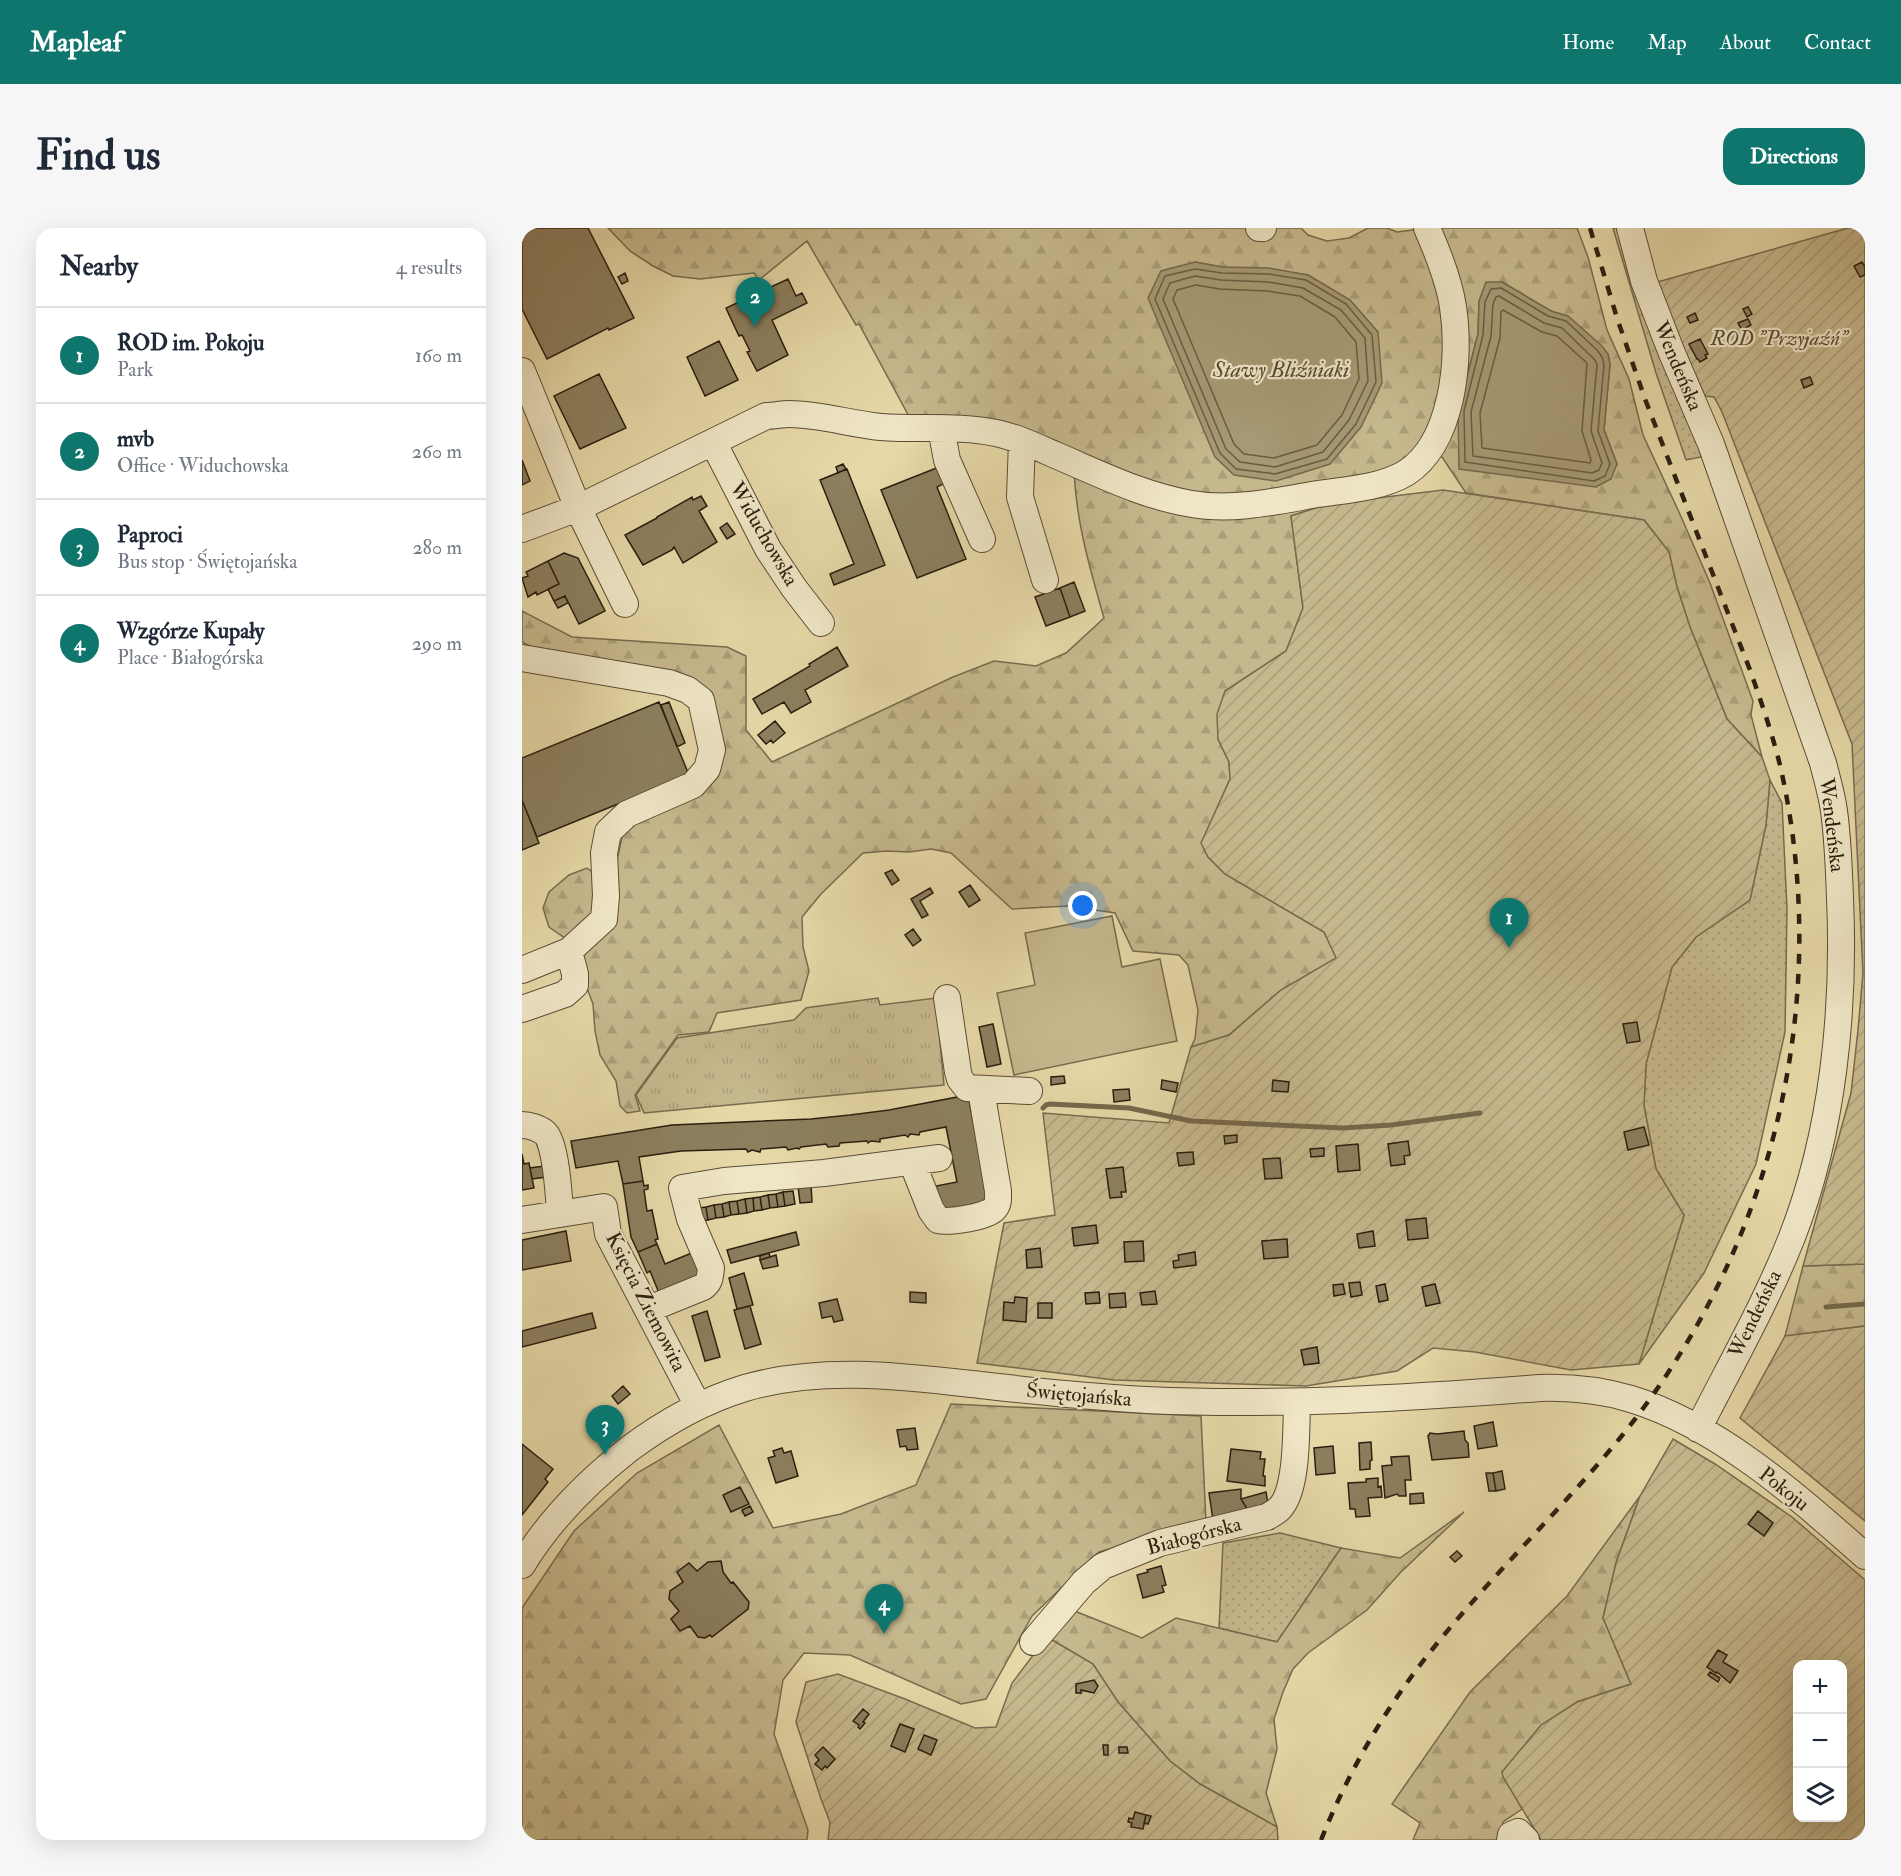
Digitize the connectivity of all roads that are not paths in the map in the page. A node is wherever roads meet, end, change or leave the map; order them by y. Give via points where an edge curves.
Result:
1 (1259, 228) edge
2 (1263, 228) edge
3 (1427, 228) edge
4 (1630, 228) edge
5 (522, 371) edge
6 (941, 428) junction
7 (1022, 441) junction
8 (712, 442) junction
9 (578, 508) junction
10 (522, 530) edge
11 (982, 539) dead end
12 (1045, 580) dead end
13 (625, 604) dead end
14 (821, 623) dead end
15 (522, 658) edge
16 (569, 951) junction
17 (522, 970) edge
18 (947, 998) dead end
19 (522, 1009) edge
20 (981, 1090) junction
21 (1029, 1091) dead end
22 (522, 1125) edge
23 (939, 1158) dead end
24 (912, 1162) junction
25 (560, 1214) junction
26 (522, 1220) edge
27 (649, 1309) junction
28 (1297, 1402) junction
29 (698, 1406) junction
30 (1698, 1429) junction
31 (1865, 1556) edge
32 (522, 1565) edge
33 (1033, 1642) dead end
34 (1510, 1840) edge
35 (1526, 1840) edge

1 - 2 street
3 - 7 street via 1453,305 1456,347 1449,403 1435,440 1404,474 1367,486 1257,504 1194,505 1134,488
4 - 30 street, Wendeńska via 1644,281 1711,444 1823,763 1834,811 1839,872 1839,1023 1817,1150 1804,1201 1782,1260
5 - 9 street
6 - 7 street via 998,433
6 - 8 street via 879,426 789,414 766,416
6 - 11 street via 946,460
7 - 12 street via 1020,497
8 - 9 street
8 - 14 street, Widuchowska via 768,549
9 - 10 street
9 - 13 street
15 - 16 street via 669,683 688,690 701,700 712,750 707,769 693,785 627,814 608,832 604,853 604,919
16 - 17 street
16 - 19 street via 575,985 565,993
18 - 20 street via 960,1079 967,1088
20 - 21 street
20 - 24 street via 998,1191 993,1210 938,1220
22 - 25 street via 546,1134 551,1144
23 - 24 street
24 - 27 street via 682,1188 690,1219 711,1268 710,1277 703,1287
25 - 26 street, Księcia Ziemowita
25 - 27 street, Księcia Ziemowita via 604,1207 608,1234
27 - 29 street, Księcia Ziemowita
28 - 29 street, Świętojańska via 1149,1400 896,1376 843,1375 789,1379 745,1388
28 - 30 street, Świętojańska via 1573,1388 1630,1398
28 - 33 street, Białogórska via 1290,1486 1278,1510 1267,1517 1160,1543 1103,1566 1084,1582
29 - 32 street, Świętojańska via 668,1422 605,1468 556,1517
30 - 31 street, Pokoju via 1771,1476
34 - 35 street via 1518,1832

